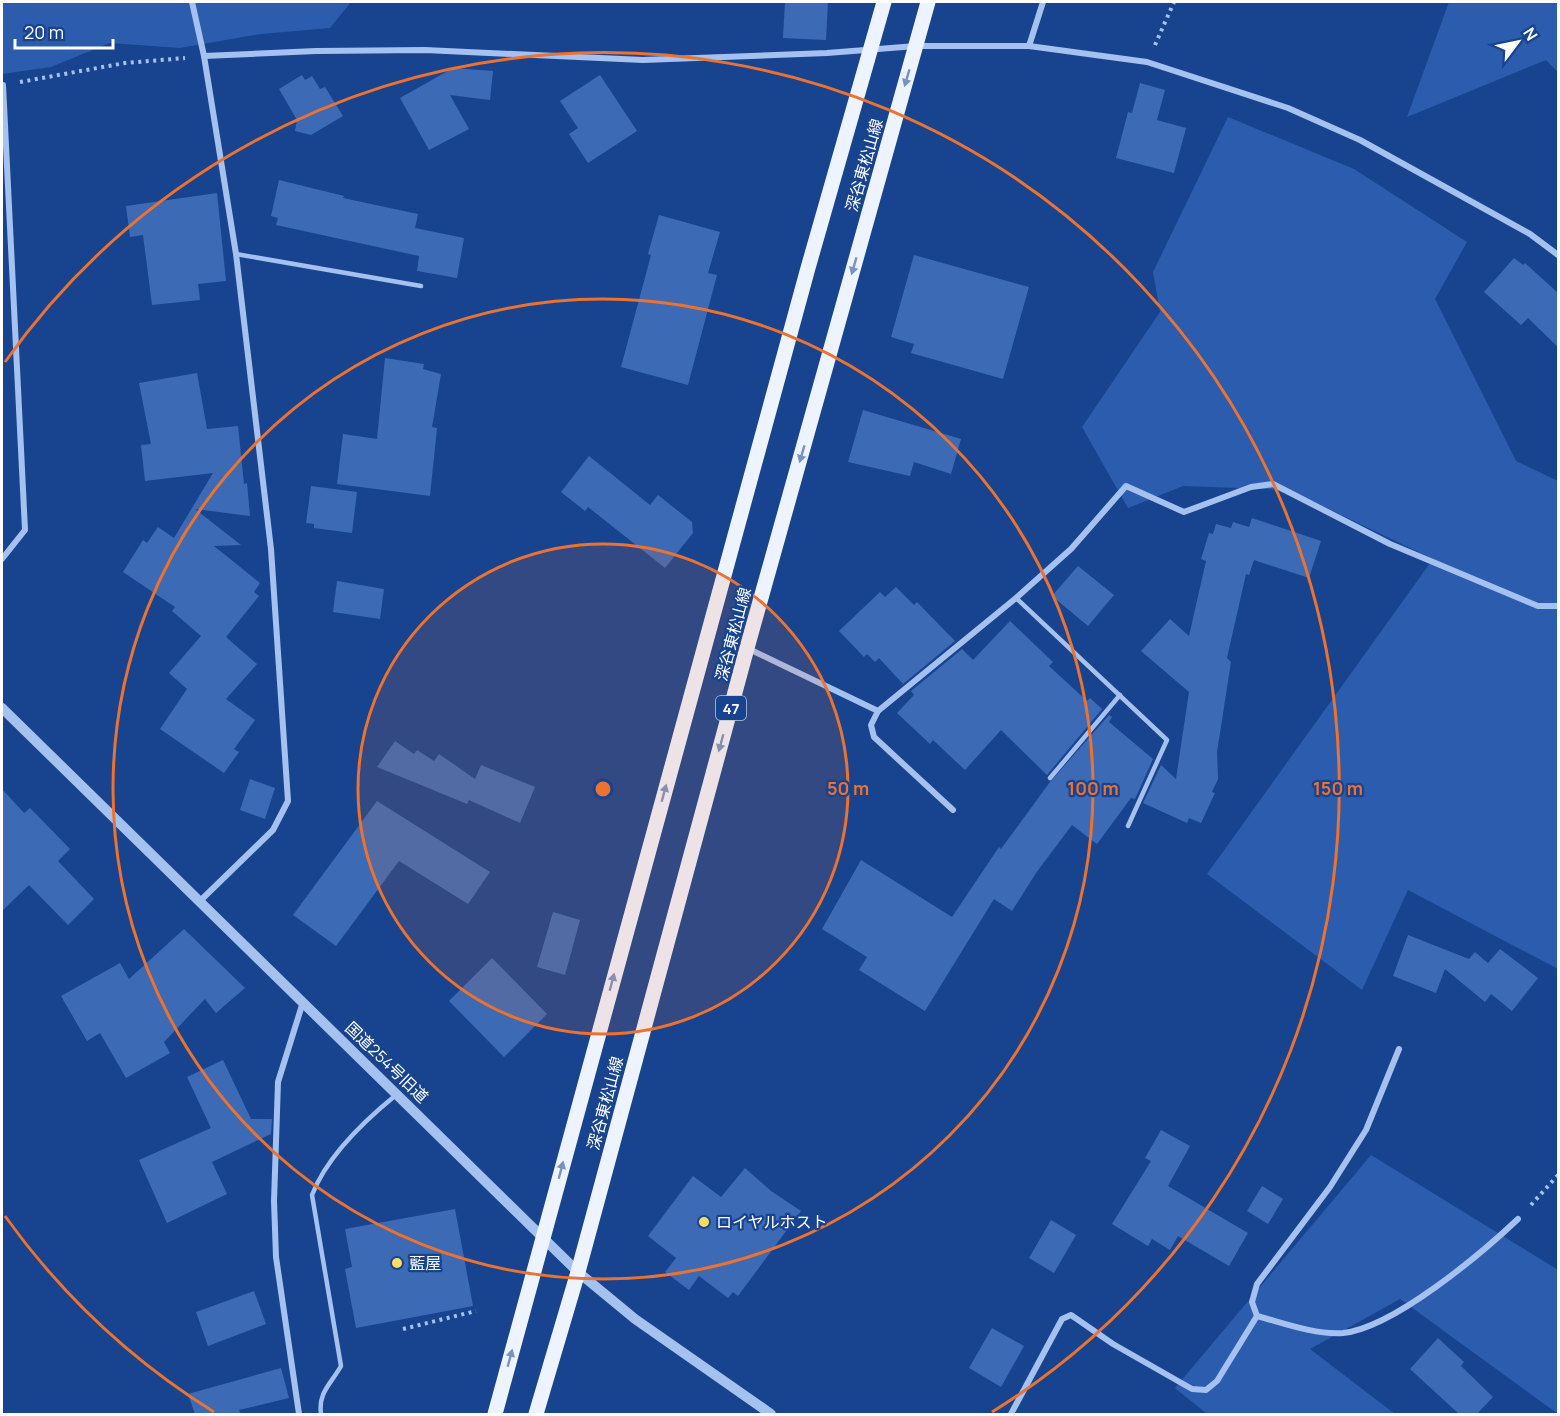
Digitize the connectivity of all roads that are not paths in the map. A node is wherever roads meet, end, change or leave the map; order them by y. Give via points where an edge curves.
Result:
1 (192, 2) edge
2 (884, 2) edge
3 (928, 2) edge
4 (1043, 2) edge
5 (916, 46) junction
6 (1029, 46) junction
7 (870, 49) junction
8 (204, 56) junction
9 (3, 85) road end
10 (236, 254) junction
11 (1558, 255) edge
12 (421, 286) dead end
13 (2, 559) edge
14 (1016, 598) junction
15 (1558, 606) edge
16 (747, 648) junction
17 (1120, 695) junction
18 (2, 708) edge
19 (878, 711) junction
20 (1050, 778) dead end
21 (953, 810) dead end
22 (1128, 826) dead end
23 (200, 901) junction
24 (303, 1002) junction
25 (1399, 1049) dead end
26 (398, 1093) junction
27 (1518, 1219) road end
28 (542, 1239) junction
29 (578, 1272) junction
30 (1257, 1316) junction
31 (299, 1414) edge
32 (321, 1414) edge
33 (495, 1414) edge
34 (536, 1414) edge
35 (771, 1414) edge
36 (1011, 1414) edge

1 - 8 street
2 - 7 main road, 深谷東松山線 / 47
3 - 5 main road, 深谷東松山線 / 47
4 - 6 street
5 - 6 street
5 - 7 street
5 -> 16 main road, 深谷東松山線 / 47
6 - 11 street via 1148,62 1288,108 1360,140 1530,234
7 - 8 street via 644,60 425,50
28 -> 7 main road, 深谷東松山線 / 47
8 - 10 street
9 - 13 street via 25,530
10 - 12 lane
10 - 23 street via 271,549 288,801 273,830
14 - 15 street via 1071,549 1125,486 1184,512 1251,487 1273,484 1390,544 1538,606
14 - 17 lane
14 - 19 street
16 - 19 street
16 -> 29 main road, 深谷東松山線 / 47
17 - 20 lane
17 - 22 lane via 1167,740
18 - 23 street, 国道254号旧道
19 - 21 street via 871,725 874,737
23 - 24 street, 国道254号旧道
24 - 26 street, 国道254号旧道
24 - 31 street via 278,1082 274,1201 276,1257
25 - 30 street via 1366,1130 1330,1187 1257,1284 1252,1302
26 - 28 street, 国道254号旧道
26 - 32 lane via 375,1112 320,1175 312,1195 341,1366 323,1390
27 - 30 street via 1473,1261 1387,1318 1343,1333 1302,1328
28 - 29 street, 国道254号旧道
33 -> 28 main road, 深谷東松山線 / 47
29 - 34 main road, 深谷東松山線 / 47
29 - 35 street, 国道254号旧道 via 635,1319
30 - 36 street via 1217,1382 1206,1390 1192,1389 1071,1315 1062,1319

